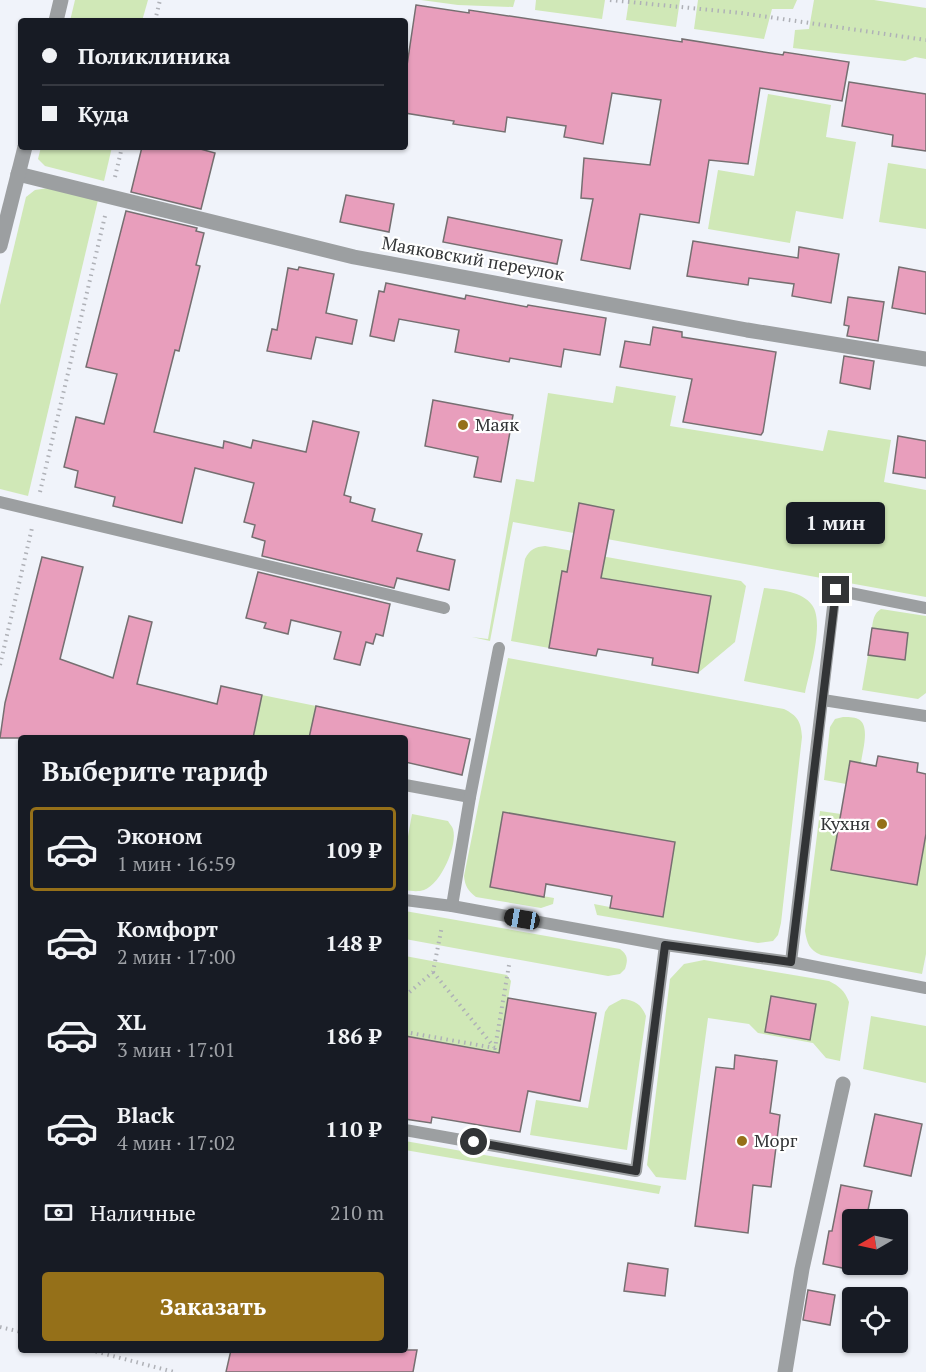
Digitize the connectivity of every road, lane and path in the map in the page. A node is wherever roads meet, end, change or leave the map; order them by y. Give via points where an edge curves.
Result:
1 (61, 0) edge
2 (160, 0) edge
3 (610, 0) edge
4 (57, 18) edge
5 (156, 18) edge
6 (926, 39) edge
7 (24, 150) edge
8 (122, 150) edge
9 (18, 174) junction
10 (110, 196) junction
11 (0, 246) edge
12 (926, 359) edge
13 (0, 502) edge
14 (36, 511) junction
15 (444, 608) dead end
16 (926, 608) edge
17 (499, 648) dead end
18 (0, 665) edge
19 (823, 700) junction
20 (926, 716) edge
21 (408, 785) edge
22 (470, 797) junction
23 (408, 900) edge
24 (449, 906) junction
25 (665, 945) junction
26 (791, 962) junction
27 (509, 964) dead end
28 (432, 972) junction
29 (926, 988) edge
30 (408, 993) edge
31 (408, 1033) edge
32 (495, 1048) junction
33 (843, 1084) dead end
34 (408, 1131) edge
35 (0, 1327) edge
36 (18, 1331) edge
37 (101, 1353) edge
38 (174, 1372) edge
39 (784, 1372) edge

1 - 4 street
2 - 5 path
3 - 6 path via 741,13
7 - 9 street
8 - 10 path
9 - 10 street, Маяковский переулок
9 - 11 street
10 - 12 street, Маяковский переулок via 354,257
10 - 14 path
13 - 14 lane
14 - 15 lane
14 - 18 path
16 - 19 lane via 836,590
17 - 22 lane
19 - 20 lane
19 - 26 lane
21 - 22 lane
22 - 24 lane
23 - 24 lane
24 - 25 lane
24 - 28 path
25 - 26 lane
25 - 34 lane via 636,1171
26 - 29 lane
27 - 32 path
28 - 30 path
28 - 32 path
31 - 32 path
33 - 39 street via 802,1269
35 - 36 path
37 - 38 path

